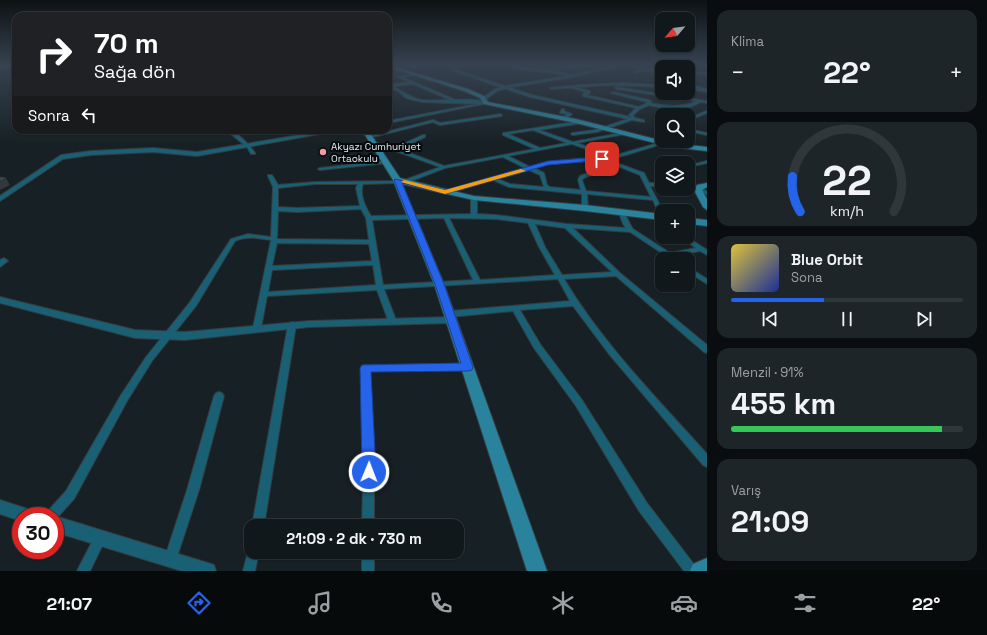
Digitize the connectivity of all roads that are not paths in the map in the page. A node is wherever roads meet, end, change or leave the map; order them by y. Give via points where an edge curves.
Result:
1 (401, 92) edge
2 (433, 92) edge
3 (470, 92) edge
4 (494, 92) edge
5 (518, 92) edge
6 (588, 92) edge
7 (613, 93) dead end
8 (695, 100) edge
9 (456, 101) junction
10 (485, 101) junction
11 (701, 101) junction
12 (707, 101) edge
13 (649, 104) junction
14 (694, 105) junction
15 (639, 108) junction
16 (564, 110) dead end
17 (707, 110) edge
18 (501, 115) dead end
19 (695, 116) edge
20 (587, 117) dead end
21 (565, 118) junction
22 (633, 118) junction
23 (392, 121) edge
24 (643, 121) dead end
25 (580, 122) junction
26 (533, 129) junction
27 (607, 129) junction
28 (392, 131) edge
29 (695, 131) edge
30 (625, 133) junction
31 (233, 134) edge
32 (316, 134) edge
33 (381, 134) edge
34 (573, 134) dead end
35 (707, 134) edge
36 (424, 136) dead end
37 (369, 137) edge
38 (655, 140) edge
39 (576, 143) junction
40 (655, 144) edge
41 (248, 146) junction
42 (695, 147) edge
43 (394, 148) junction
44 (539, 149) junction
45 (707, 149) edge
46 (253, 153) dead end
47 (504, 156) junction
48 (614, 157) junction
49 (602, 159) junction
50 (385, 162) junction
51 (707, 162) edge
52 (614, 164) junction
53 (695, 165) edge
54 (444, 167) junction
55 (530, 168) junction
56 (320, 169) dead end
57 (270, 176) dead end
58 (494, 179) junction
59 (400, 181) junction
60 (361, 183) junction
61 (647, 184) junction
62 (655, 185) edge
63 (707, 185) edge
64 (276, 187) junction
65 (548, 188) junction
66 (695, 189) edge
67 (698, 189) junction
68 (445, 192) junction
69 (584, 192) junction
70 (707, 193) edge
71 (1, 197) edge
72 (474, 198) junction
73 (654, 199) junction
74 (657, 204) edge
75 (363, 207) junction
76 (707, 207) edge
77 (585, 208) junction
78 (276, 209) junction
79 (622, 213) junction
80 (474, 216) junction
81 (655, 216) edge
82 (413, 217) junction
83 (446, 217) junction
84 (369, 218) junction
85 (531, 222) junction
86 (695, 222) edge
87 (707, 223) edge
88 (567, 226) junction
89 (631, 230) junction
90 (274, 240) junction
91 (372, 242) junction
92 (694, 244) edge
93 (701, 249) junction
94 (664, 252) edge
95 (685, 252) edge
96 (707, 253) edge
97 (376, 263) junction
98 (268, 268) junction
99 (618, 274) junction
100 (695, 274) edge
101 (560, 277) junction
102 (477, 281) junction
103 (707, 282) edge
104 (439, 284) junction
105 (380, 287) junction
106 (264, 294) junction
107 (0, 300) edge
108 (575, 303) junction
109 (516, 309) junction
110 (451, 317) junction
111 (392, 320) junction
112 (292, 326) junction
113 (257, 328) junction
114 (168, 335) junction
115 (705, 345) edge
116 (468, 367) junction
117 (219, 396) dead end
118 (707, 462) edge
119 (59, 507) edge
120 (1, 509) edge
121 (12, 512) edge
122 (259, 519) edge
123 (368, 519) edge
124 (64, 527) edge
125 (100, 538) junction
126 (252, 559) edge
127 (368, 559) edge
128 (170, 560) junction
129 (707, 568) edge
130 (83, 571) edge
131 (208, 571) edge
132 (249, 571) edge
133 (368, 571) edge
134 (537, 571) edge
135 (692, 571) edge
136 (700, 571) edge

1 - 9 street via 407,98 422,101
2 - 9 street
3 - 10 main road
4 - 10 street
5 - 22 street
6 - 15 street via 584,96
7 - 13 street via 649,101
8 - 11 street
9 - 10 street
10 - 21 main road
10 - 23 street
11 - 12 street
11 - 14 street
13 - 14 street via 669,108
13 - 15 street
14 - 17 street
15 - 22 street via 631,115
16 - 21 street via 561,112 570,114
17 - 19 street
18 - 28 street via 440,124 433,121
20 - 25 street
21 - 25 main road
22 - 24 street
22 - 27 street
25 - 26 street
25 - 27 main road
26 - 39 street
26 - 44 street via 504,134
27 - 30 main road
27 - 34 street
29 - 35 street
30 - 38 main road
30 - 39 street
31 - 41 street
32 - 41 street
33 - 37 street
36 - 43 street
37 - 43 street
37 - 50 main road
39 - 44 street
39 - 48 street
40 - 48 street
41 - 46 street
41 - 71 street via 197,154 153,150 61,157 26,183
42 - 45 main road
43 - 54 street
44 - 47 street
47 - 54 street
47 - 55 street
48 - 49 street
49 - 52 street
49 - 55 street via 548,163
50 - 56 street
50 - 59 main road
51 - 53 street
52 - 61 street via 642,174
52 - 69 street via 582,177 580,180
54 - 59 street
55 - 58 street
55 - 65 street via 542,174
57 - 64 street
58 - 65 street via 509,185
58 - 68 street
59 - 60 street
59 - 68 main road
59 - 82 main road
60 - 64 street via 315,183
60 - 75 street via 359,188
61 - 62 street
61 - 73 street
63 - 67 main road
64 - 78 street
65 - 69 street
66 - 67 street
67 - 70 street
67 - 76 main road
68 - 72 main road
69 - 73 street
69 - 77 street
72 - 77 main road
72 - 80 street
73 - 74 street
75 - 78 street
75 - 84 street
77 - 79 main road
78 - 90 street
79 - 81 main road
79 - 89 street
80 - 83 street
80 - 85 street
82 - 83 street
82 - 84 street
82 - 104 main road
83 - 102 street
84 - 91 street
85 - 88 street
85 - 101 street
86 - 87 main road
88 - 89 street
88 - 99 street
89 - 94 street
90 - 91 street
90 - 98 street
90 - 114 street via 255,236 233,240 193,304
91 - 97 street
92 - 93 street
93 - 95 street
93 - 96 street
97 - 98 street
97 - 105 street
98 - 106 street
99 - 101 street
99 - 115 street
100 - 103 street
101 - 102 street
101 - 108 street
102 - 104 street
104 - 105 street
104 - 110 main road
105 - 106 street
105 - 111 street
106 - 113 street
107 - 114 street via 135,334
108 - 109 street
108 - 118 street via 612,352
109 - 110 street
109 - 135 street via 537,346 579,403 643,507
110 - 111 street
110 - 116 main road
111 - 112 street
112 - 113 street
112 - 122 street
113 - 114 street via 185,336
114 - 119 street via 124,398 70,494
116 - 123 street via 366,368
116 - 134 main road
117 - 128 street
120 - 121 street
124 - 125 street
125 - 128 street
125 - 130 street
126 - 132 street
127 - 133 street
128 - 131 street
129 - 136 main road

